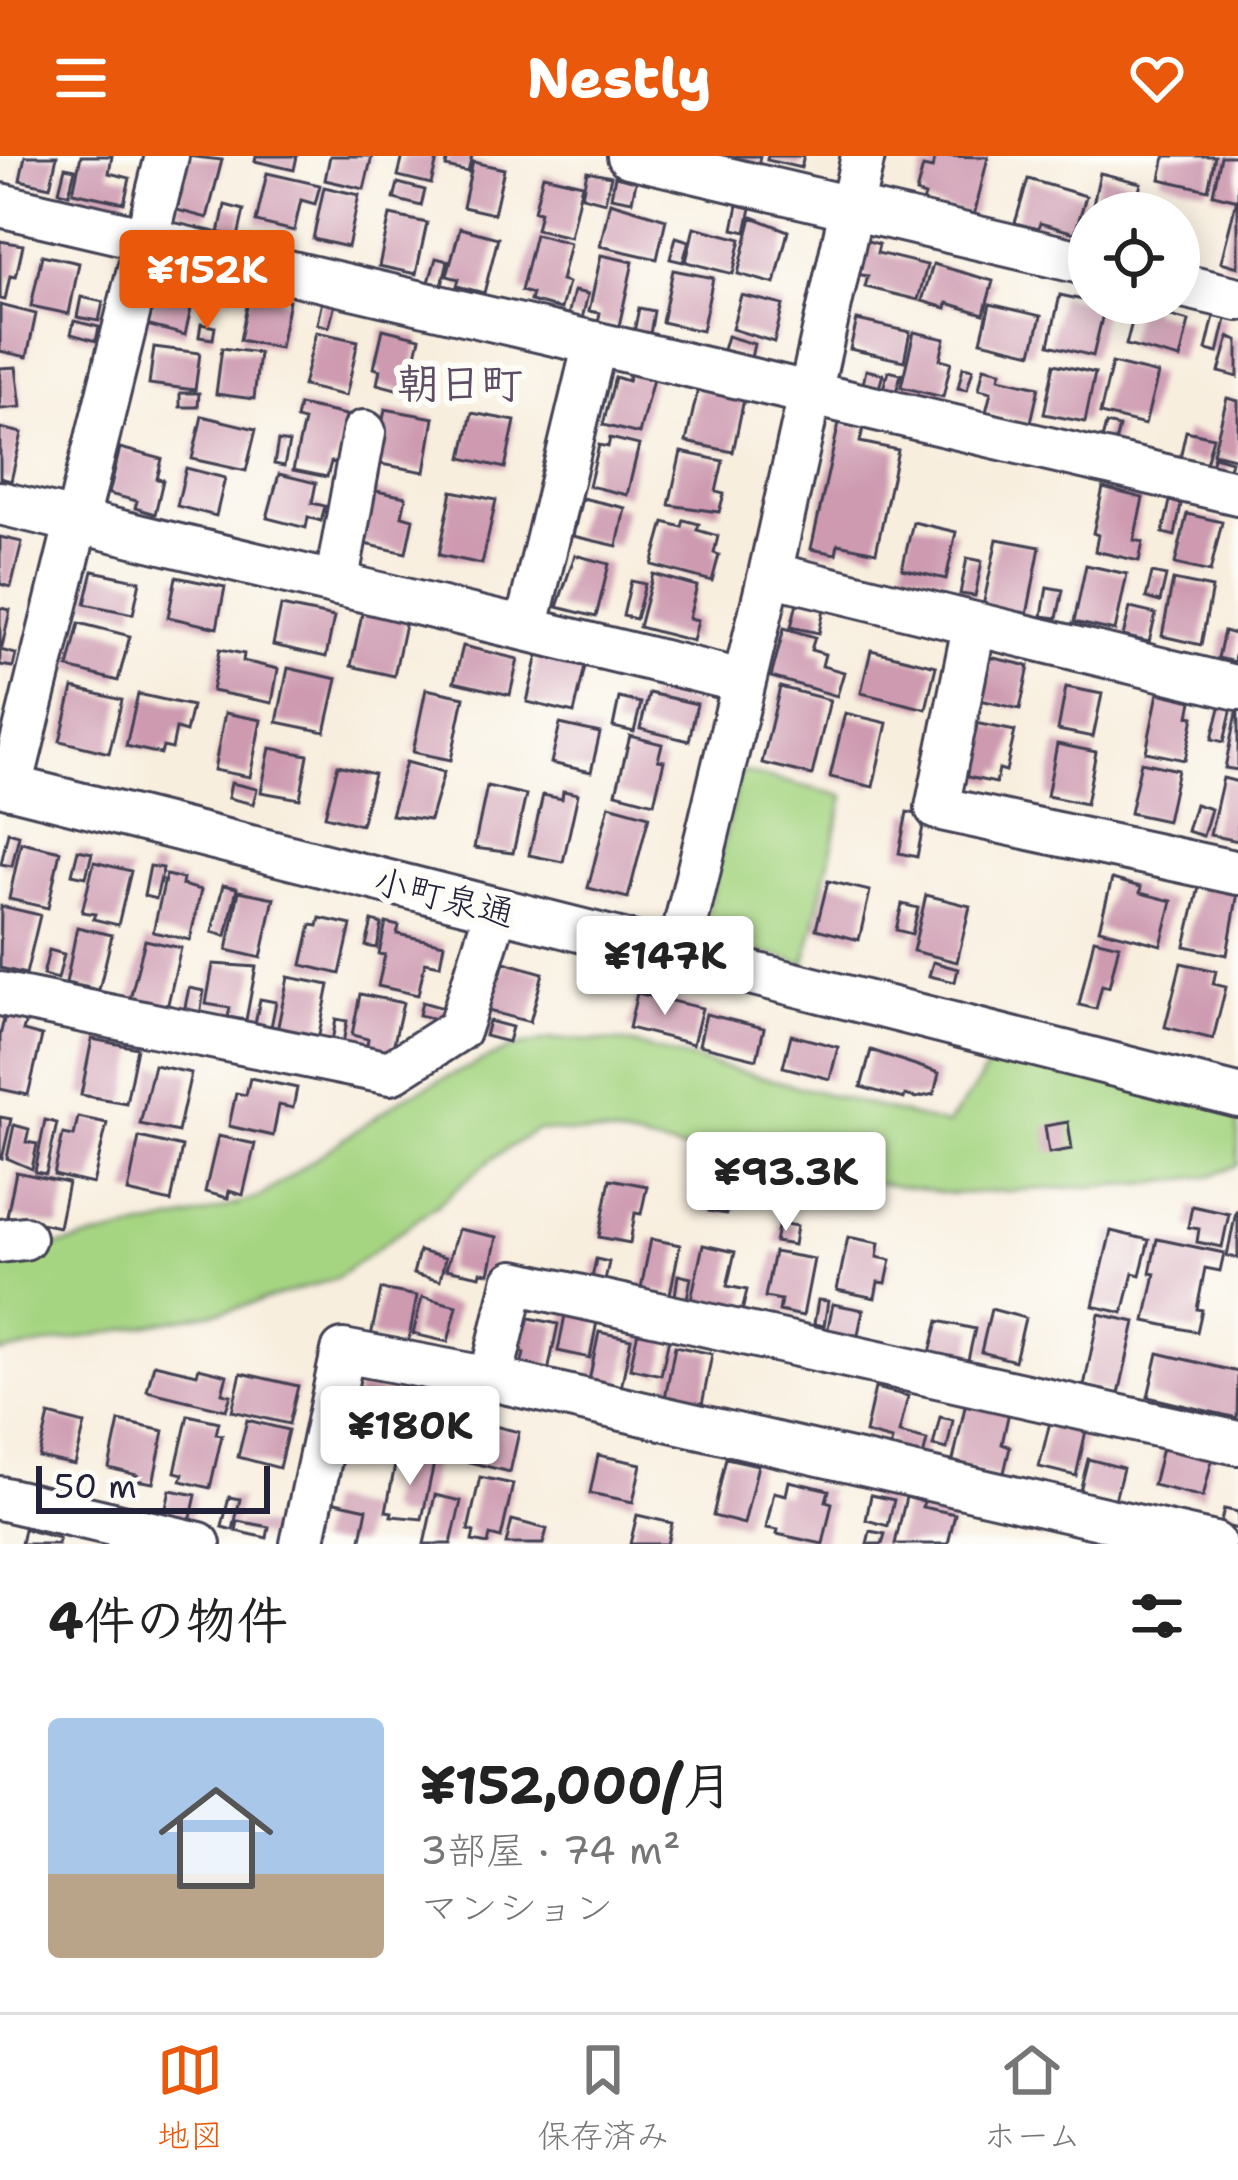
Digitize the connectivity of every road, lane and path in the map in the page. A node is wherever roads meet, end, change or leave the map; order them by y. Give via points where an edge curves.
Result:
1 (167, 156) edge
2 (629, 156) edge
3 (863, 156) edge
4 (0, 205) edge
5 (850, 208) junction
6 (146, 241) junction
7 (1068, 259) edge
8 (1200, 290) edge
9 (1238, 299) edge
10 (596, 343) junction
11 (809, 393) junction
12 (364, 432) dead end
13 (1238, 493) edge
14 (0, 503) edge
15 (78, 523) junction
16 (770, 574) junction
17 (336, 584) junction
18 (974, 627) junction
19 (526, 629) junction
20 (742, 681) junction
21 (1238, 688) edge
22 (6, 785) edge
23 (1238, 873) edge
24 (496, 910) junction
25 (678, 956) junction
26 (0, 994) edge
27 (1238, 1096) edge
28 (491, 1379) junction
29 (1238, 1443) edge
30 (0, 1498) edge
31 (199, 1544) edge
32 (302, 1544) edge
33 (1214, 1544) edge

1 - 6 street
2 - 5 street
3 - 5 street
4 - 6 street
5 - 7 street
5 - 11 street
6 - 10 street
6 - 15 street
8 - 9 street
10 - 11 street
10 - 19 street
11 - 13 street
11 - 16 street
12 - 17 street
14 - 15 street
15 - 17 street
15 - 22 street
16 - 18 street
16 - 20 street
17 - 19 street
18 - 21 street
18 - 23 street via 937,808
19 - 20 street
20 - 25 street
22 - 24 street, 小町泉通
24 - 25 street, 小町泉通
24 - 26 street via 459,1029 390,1073
25 - 27 street, 小町泉通
28 - 29 street via 514,1282
28 - 32 street via 343,1351
28 - 33 street
30 - 31 street

